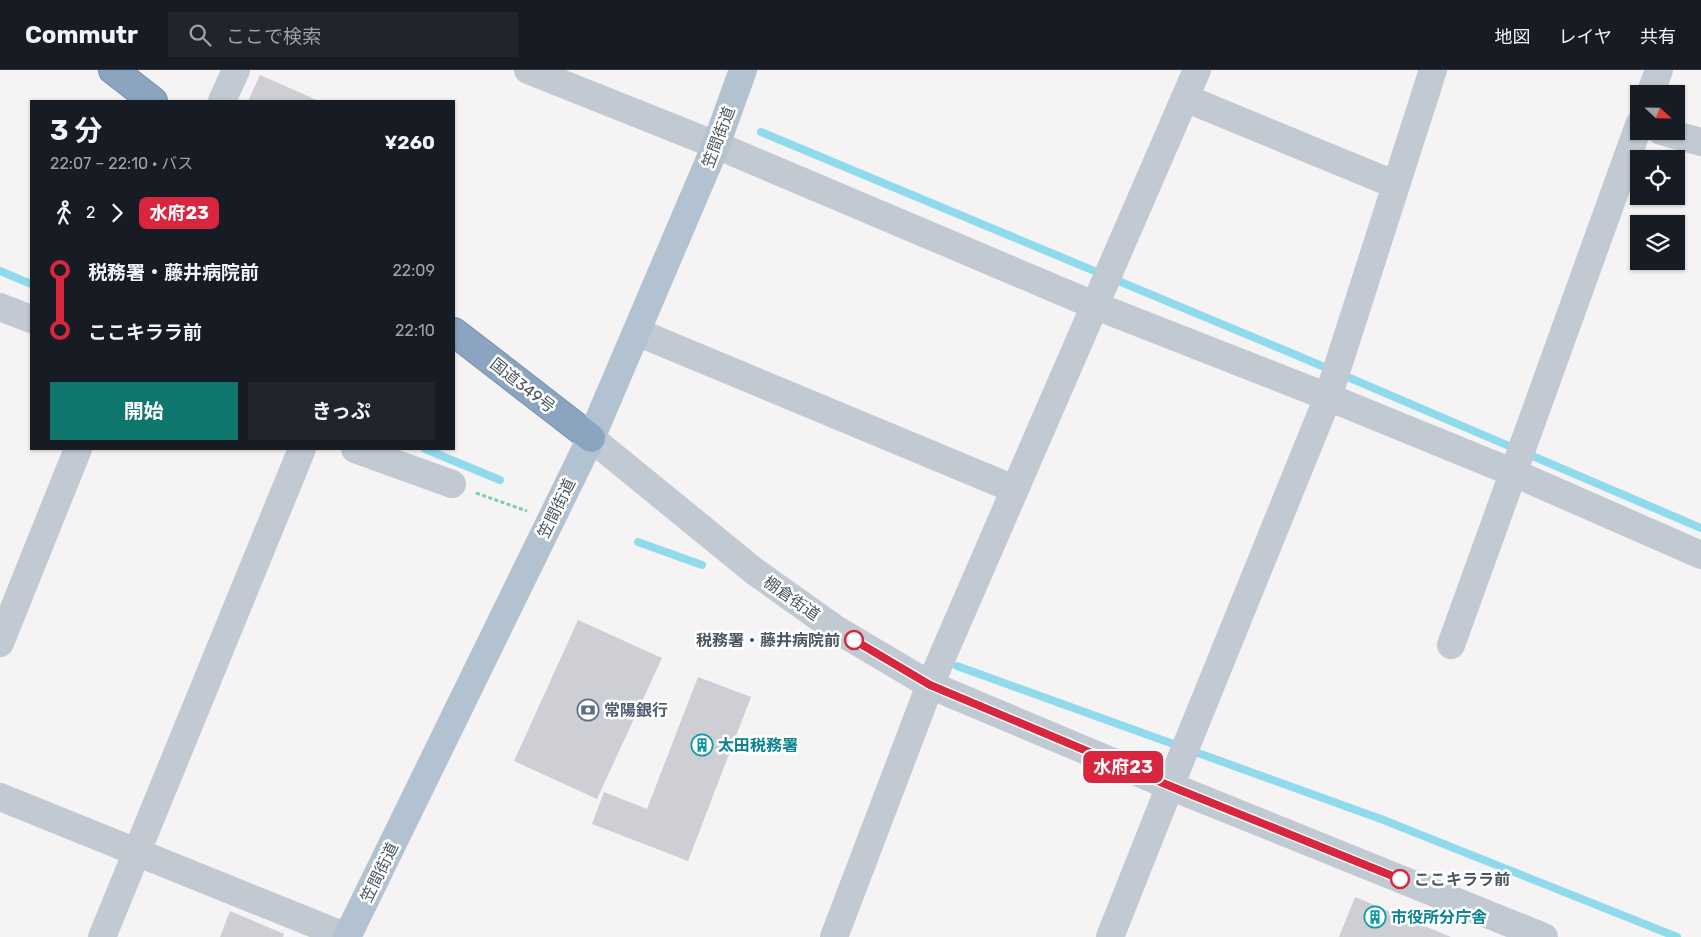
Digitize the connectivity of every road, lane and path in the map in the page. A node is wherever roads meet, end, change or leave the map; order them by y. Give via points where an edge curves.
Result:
1 (112, 70) edge
2 (236, 70) edge
3 (528, 70) edge
4 (743, 70) edge
5 (1197, 70) edge
6 (1432, 70) edge
7 (1660, 70) edge
8 (1654, 85) edge
9 (1185, 98) junction
10 (152, 100) edge
11 (222, 100) edge
12 (1685, 138) edge
13 (1634, 140) edge
14 (1701, 142) edge
15 (716, 145) junction
16 (1396, 185) junction
17 (1096, 306) junction
18 (0, 307) edge
19 (30, 319) edge
20 (637, 332) junction
21 (455, 333) edge
22 (1328, 397) junction
23 (591, 438) junction
24 (78, 450) edge
25 (302, 450) edge
26 (358, 450) edge
27 (1514, 473) junction
28 (452, 484) joint
29 (1014, 489) junction
30 (550, 520) junction
31 (1701, 555) edge
32 (0, 643) edge
33 (1451, 645) dead end
34 (930, 685) junction
35 (1170, 786) junction
36 (0, 798) edge
37 (136, 853) junction
38 (102, 937) edge
39 (347, 937) edge
40 (834, 937) edge
41 (1110, 937) edge
42 (1544, 937) edge

1 - 10 highway
2 - 11 street
3 - 15 street
4 - 15 main road, 笠間街道
5 - 9 street
6 - 16 street
7 - 8 street
9 - 16 street
9 - 17 street
12 - 14 street
13 - 27 street
15 - 17 street
15 - 20 main road, 笠間街道
16 - 22 street
17 - 22 street
17 - 29 street
18 - 19 street
20 - 23 main road, 笠間街道
20 - 29 street
21 - 23 highway, 国道349号
22 - 27 street
22 - 35 street
23 - 30 main road, 笠間街道
23 - 34 street, 棚倉街道 via 754,571 834,628
24 - 32 street
25 - 37 street
26 - 28 street
27 - 31 street
27 - 33 street
28 - 30 path
29 - 34 street
30 - 39 main road, 笠間街道
34 - 35 street, 棚倉街道
34 - 40 street
35 - 41 street
35 - 42 street, 棚倉街道
36 - 37 street
37 - 38 street
37 - 39 street

